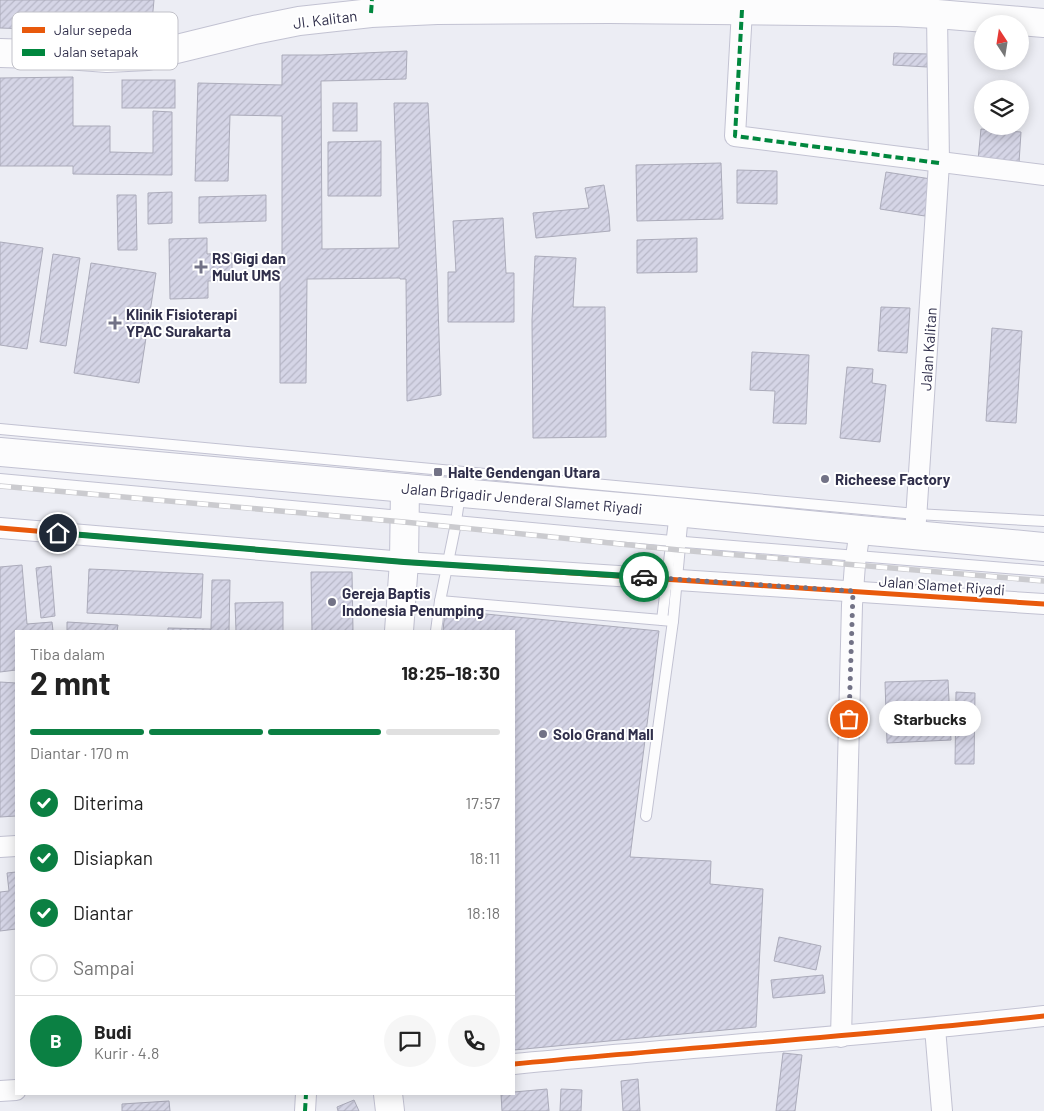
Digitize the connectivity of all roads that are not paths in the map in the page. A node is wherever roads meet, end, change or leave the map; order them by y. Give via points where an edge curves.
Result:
1 (608, 4) edge
2 (371, 6) edge
3 (742, 10) junction
4 (935, 10) junction
5 (1044, 23) edge
6 (178, 48) edge
7 (939, 163) junction
8 (1044, 175) edge
9 (0, 429) edge
10 (0, 452) edge
11 (0, 479) edge
12 (405, 488) junction
13 (460, 492) junction
14 (679, 512) junction
15 (404, 517) junction
16 (455, 521) junction
17 (1044, 522) edge
18 (915, 524) junction
19 (0, 528) edge
20 (860, 530) junction
21 (676, 542) junction
22 (1044, 547) edge
23 (856, 557) junction
24 (404, 562) junction
25 (448, 564) junction
26 (1044, 571) edge
27 (672, 579) junction
28 (853, 591) junction
29 (440, 601) junction
30 (1044, 604) edge
31 (668, 621) junction
32 (399, 630) edge
33 (436, 630) edge
34 (646, 816) dead end
35 (15, 846) edge
36 (0, 848) edge
37 (1044, 1016) edge
38 (934, 1028) junction
39 (840, 1037) junction
40 (515, 1064) edge
41 (15, 1090) edge
42 (0, 1091) edge
43 (306, 1095) edge
44 (388, 1095) edge
45 (305, 1111) edge
46 (390, 1111) edge
47 (942, 1111) edge

1 - 2 main road, Jl. Kalitan via 437,10
1 - 3 main road, Jl. Kalitan
2 - 6 main road, Jl. Kalitan
3 - 4 main road, Jl. Kalitan
3 - 7 street via 735,136
4 - 5 main road, Jl. Kalitan
4 - 7 street, Jalan Kalitan
7 - 8 street
7 - 18 street, Jalan Kalitan
9 - 18 lane
10 - 12 main road, Jalan Brigadir Jenderal Slamet Riyadi
11 - 15 lane
12 - 13 main road, Jalan Brigadir Jenderal Slamet Riyadi
12 - 15 main road
13 - 14 main road, Jalan Brigadir Jenderal Slamet Riyadi
13 - 16 lane
14 - 20 main road, Jalan Brigadir Jenderal Slamet Riyadi
14 - 21 lane
15 - 16 lane
15 - 24 main road
16 - 21 lane
16 - 25 lane
17 - 18 lane
18 - 20 main road, Jalan Brigadir Jenderal Slamet Riyadi
18 - 22 main road, Jalan Brigadir Jenderal Slamet Riyadi
19 - 24 street, Jalan Slamet Riyadi
20 - 23 street
21 - 23 lane
21 - 27 lane
23 - 26 lane
23 - 28 street
24 - 25 street, Jalan Slamet Riyadi
24 - 32 main road
25 - 27 street, Jalan Slamet Riyadi
25 - 29 lane
27 - 28 street, Jalan Slamet Riyadi
27 - 31 lane
28 - 30 street, Jalan Slamet Riyadi
28 - 39 street
29 - 31 lane
29 - 33 lane
31 - 34 lane
35 - 36 street
37 - 38 street
38 - 39 street
38 - 47 street
39 - 40 street
41 - 42 street
43 - 45 street
44 - 46 main road

